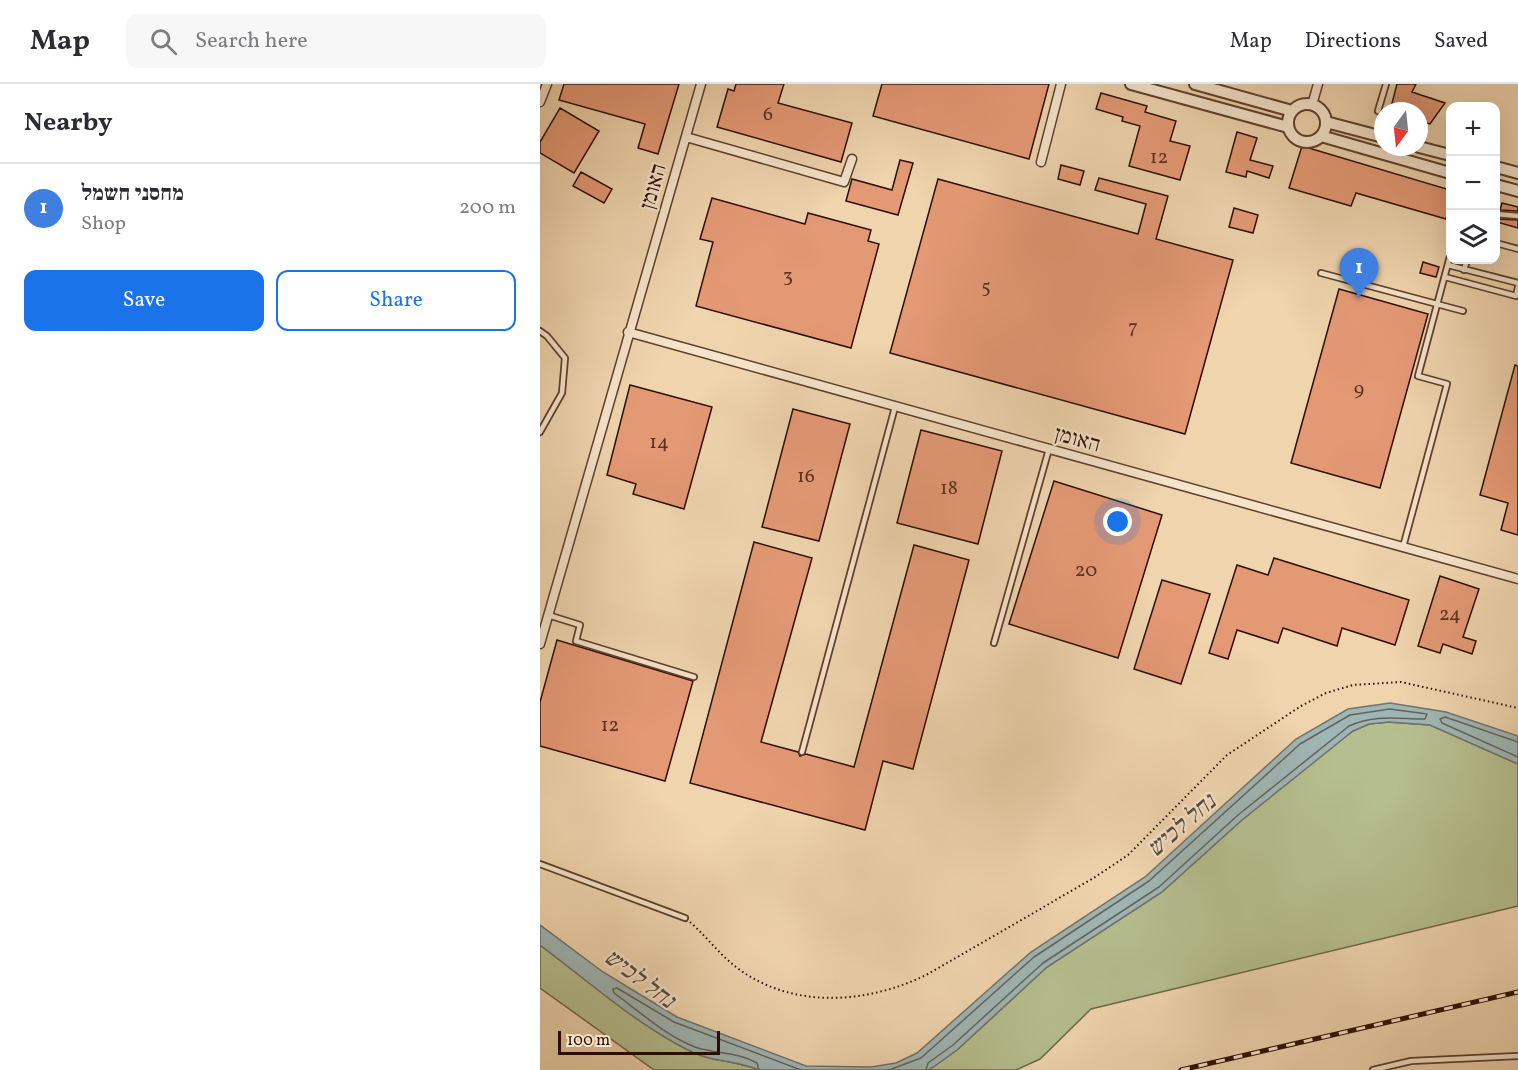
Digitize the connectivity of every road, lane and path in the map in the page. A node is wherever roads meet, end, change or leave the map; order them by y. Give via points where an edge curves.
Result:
1 (547, 84) edge
2 (701, 84) edge
3 (1061, 84) edge
4 (1131, 84) edge
5 (1195, 84) edge
6 (1318, 84) edge
7 (1386, 84) edge
8 (540, 102) edge
9 (1381, 102) edge
10 (1312, 105) junction
11 (1292, 111) junction
12 (1326, 122) junction
13 (1288, 127) junction
14 (1374, 135) edge
15 (1321, 136) junction
16 (686, 137) junction
17 (1428, 149) edge
18 (1446, 153) edge
19 (852, 159) dead end
20 (1041, 162) dead end
21 (1500, 168) edge
22 (1446, 169) edge
23 (1518, 173) edge
24 (1500, 186) edge
25 (1518, 191) edge
26 (1500, 214) edge
27 (1518, 216) edge
28 (1500, 244) edge
29 (1518, 249) edge
30 (1466, 264) edge
31 (1448, 265) joint
32 (1464, 270) junction
33 (1321, 273) dead end
34 (1445, 277) junction
35 (1518, 285) edge
36 (1438, 303) junction
37 (1463, 311) dead end
38 (540, 331) edge
39 (628, 332) junction
40 (895, 406) junction
41 (540, 432) edge
42 (1049, 449) junction
43 (1402, 547) junction
44 (1518, 579) edge
45 (548, 615) junction
46 (993, 643) dead end
47 (540, 644) edge
48 (694, 677) dead end
49 (1518, 708) edge
50 (802, 752) dead end
51 (540, 864) edge
52 (685, 918) joint
53 (1518, 1056) edge
54 (1373, 1070) edge

1 - 8 street
2 - 16 street, האומן
3 - 20 street
4 - 13 street
5 - 11 street
6 - 10 street
7 - 9 lane
10 - 11 street via 1301,105
10 - 12 street via 1322,111
11 - 13 street
12 - 14 street
12 - 15 street
13 - 15 street via 1293,136 1303,141
15 - 22 street
16 - 19 street via 844,182
16 - 39 street, האומן
17 - 18 street
21 - 23 street
24 - 25 street
26 - 27 lane
28 - 29 lane
30 - 32 lane
31 - 32 lane
31 - 34 lane
32 - 35 lane
33 - 36 lane
34 - 35 lane via 1516,296
34 - 36 lane
36 - 37 lane
36 - 43 lane via 1418,376 1447,384
38 - 41 lane via 565,358 562,393
39 - 40 street, האומן
39 - 45 street, האומן
40 - 42 street, האומן
40 - 50 lane
42 - 43 street, האומן
42 - 46 lane
43 - 44 street, האומן
45 - 47 street, האומן
45 - 48 lane via 580,625 576,641
49 - 52 path via 1401,682 1353,684 1326,693 1227,755 1141,844 1111,867 928,974 879,994 834,999 762,982 735,967
51 - 52 lane
53 - 54 lane via 1411,1061

